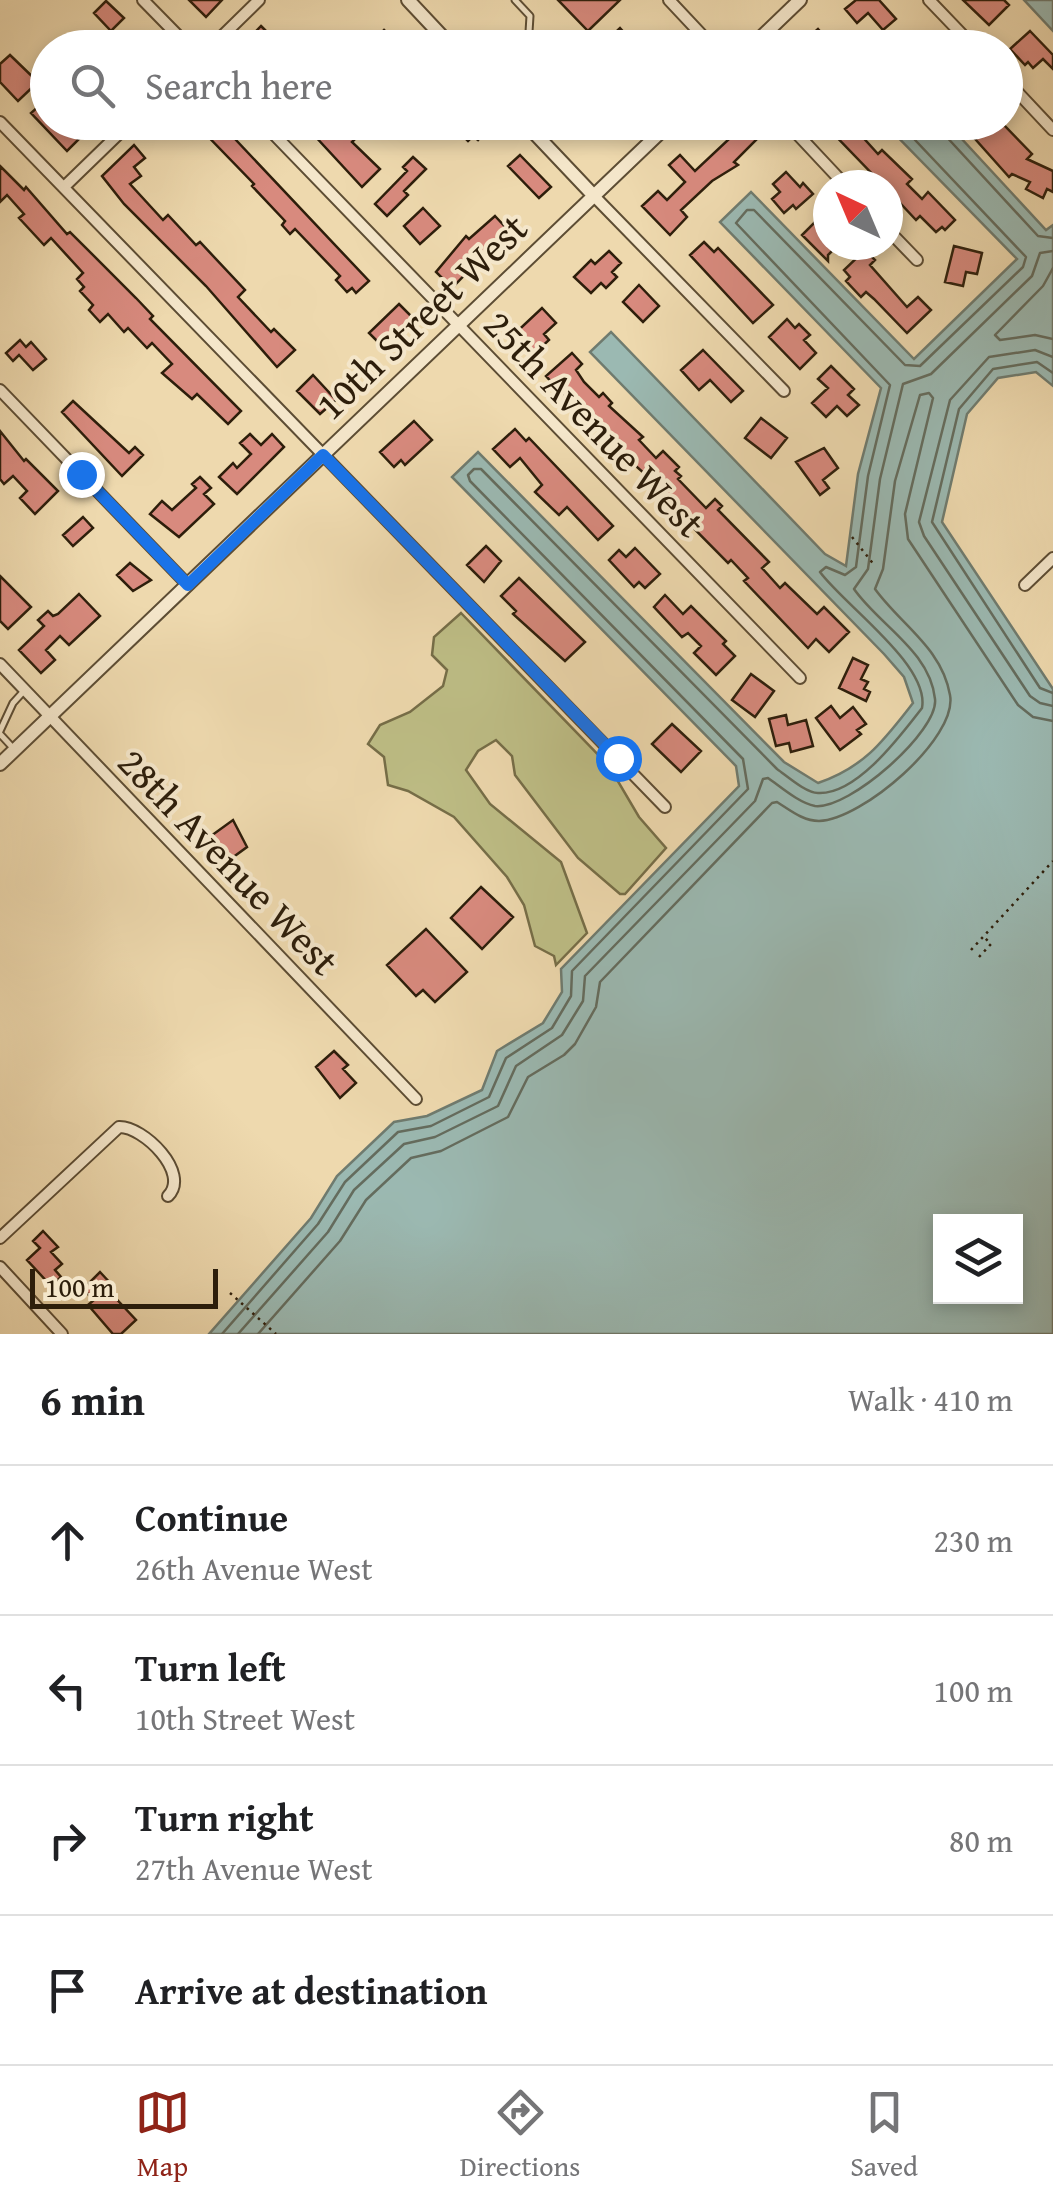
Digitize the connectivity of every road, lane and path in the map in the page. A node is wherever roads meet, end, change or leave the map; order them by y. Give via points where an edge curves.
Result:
1 (144, 0) edge
2 (259, 0) edge
3 (408, 0) edge
4 (515, 0) edge
5 (669, 0) edge
6 (800, 0) edge
7 (930, 0) edge
8 (173, 30) edge
9 (228, 30) edge
10 (436, 30) edge
11 (530, 30) edge
12 (697, 30) edge
13 (769, 30) edge
14 (958, 30) edge
15 (1023, 98) edge
16 (0, 122) edge
17 (1053, 130) edge
18 (113, 140) edge
19 (279, 140) edge
20 (541, 140) edge
21 (652, 140) edge
22 (803, 140) edge
23 (831, 170) edge
24 (64, 188) junction
25 (594, 196) junction
26 (903, 246) edge
27 (917, 260) dead end
28 (459, 326) junction
29 (0, 390) edge
30 (784, 391) dead end
31 (323, 455) junction
32 (852, 537) dead end
33 (1053, 558) edge
34 (875, 566) dead end
35 (188, 585) junction
36 (1025, 585) dead end
37 (0, 664) edge
38 (800, 678) dead end
39 (24, 690) junction
40 (50, 716) junction
41 (0, 733) edge
42 (15, 750) junction
43 (0, 764) edge
44 (664, 807) dead end
45 (1053, 861) edge
46 (984, 936) junction
47 (972, 950) dead end
48 (978, 956) dead end
49 (416, 1099) dead end
50 (168, 1196) dead end
51 (0, 1238) edge
52 (0, 1267) edge
53 (230, 1293) dead end
54 (62, 1334) edge
55 (276, 1334) edge

1 - 8 street
2 - 9 street
3 - 10 street
4 - 11 lane via 530,16
5 - 12 street
6 - 13 street
7 - 14 street
15 - 17 street
16 - 24 street
18 - 24 street
19 - 28 street, 25th Avenue West
20 - 25 street
21 - 25 street, 10th Street West
22 - 23 street
24 - 31 street
25 - 28 street, 10th Street West
25 - 30 street
26 - 27 street
28 - 31 street, 10th Street West
28 - 38 street, 25th Avenue West
29 - 35 street
31 - 35 street, 10th Street West
31 - 44 street
32 - 34 path
33 - 36 street
35 - 40 street, 10th Street West
37 - 39 street, 28th Avenue West
39 - 40 street, 28th Avenue West
39 - 41 lane
40 - 42 street, 10th Street West
40 - 49 street, 28th Avenue West
41 - 42 lane
42 - 43 street, 10th Street West
45 - 46 path
46 - 47 path
46 - 48 path via 991,944
50 - 51 street via 176,1179 172,1166 134,1130 119,1127
52 - 54 street
53 - 55 path

